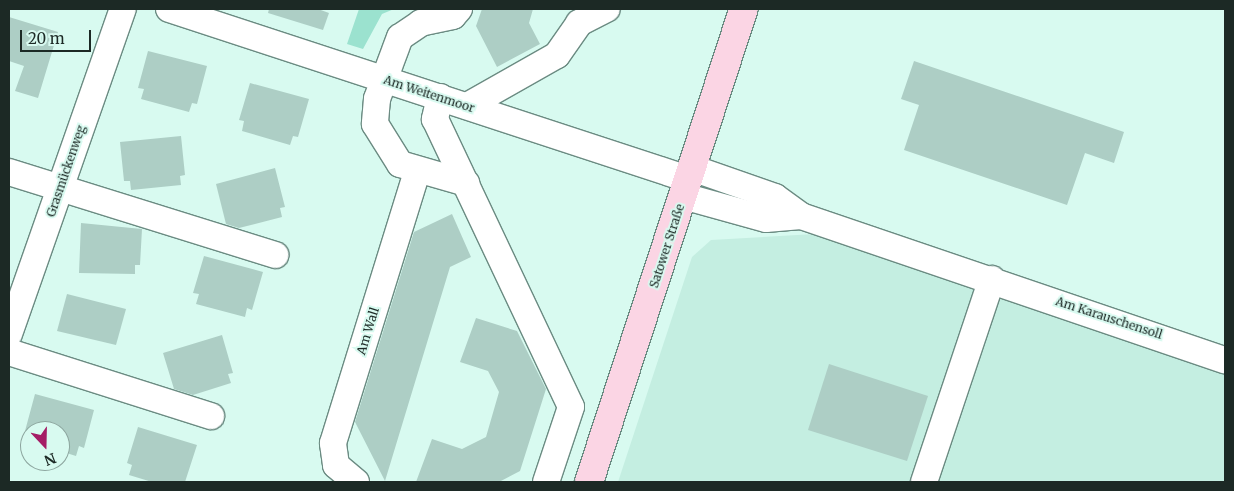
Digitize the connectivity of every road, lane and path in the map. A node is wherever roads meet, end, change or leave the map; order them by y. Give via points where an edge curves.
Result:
1 (123, 9) edge
2 (169, 9) edge
3 (459, 9) edge
4 (607, 9) edge
5 (744, 9) edge
6 (383, 79) junction
7 (440, 97) junction
8 (467, 106) junction
9 (417, 171) junction
10 (9, 172) edge
11 (688, 181) junction
12 (466, 183) junction
13 (60, 188) junction
14 (275, 255) dead end
15 (992, 279) junction
16 (9, 334) edge
17 (9, 352) edge
18 (1225, 360) edge
19 (211, 416) dead end
20 (356, 482) edge
21 (546, 482) edge
22 (589, 482) edge
23 (924, 482) edge

1 - 13 street, Grasmückenweg
2 - 6 street, Am Weitenmoor
3 - 6 street via 400,36
4 - 8 street via 579,24 557,55
5 - 11 main road, Satower Straße
6 - 7 street, Am Weitenmoor
6 - 9 street via 375,124 400,164
7 - 8 street, Am Weitenmoor
7 - 12 street via 435,119
8 - 11 street, Am Weitenmoor
9 - 12 street
9 - 20 street, Am Wall via 332,443 336,465
10 - 13 street
11 - 15 street, Am Karauschensoll via 775,197 801,216
11 - 22 main road, Satower Straße
12 - 21 street via 571,407
13 - 14 street
13 - 16 street, Grasmückenweg
15 - 18 street, Am Karauschensoll
15 - 23 street
17 - 19 street

